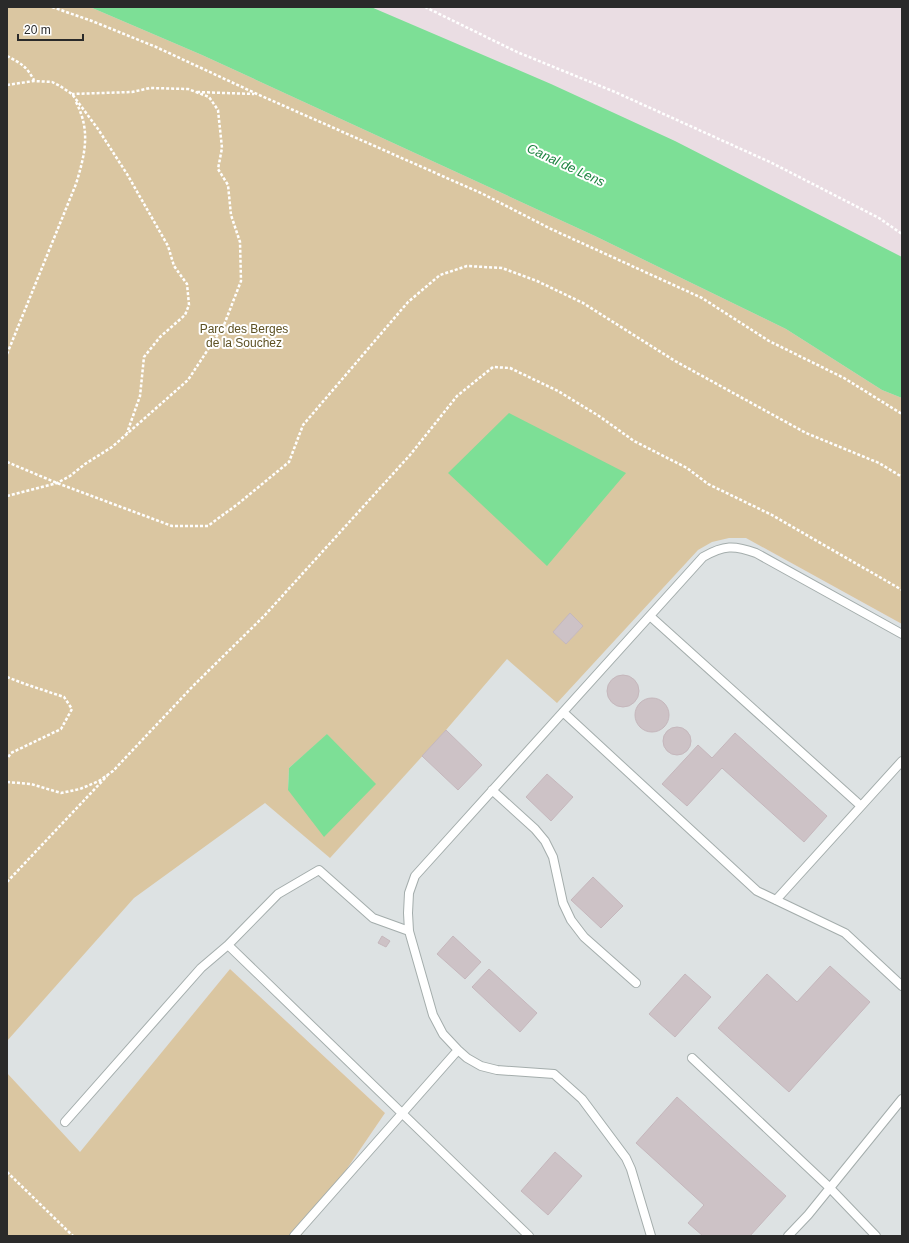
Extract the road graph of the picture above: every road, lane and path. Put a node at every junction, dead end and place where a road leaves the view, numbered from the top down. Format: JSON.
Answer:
{"nodes":[{"id":1,"x":52,"y":7,"type":"edge"},
{"id":2,"x":425,"y":7,"type":"edge"},
{"id":3,"x":7,"y":56,"type":"edge"},
{"id":4,"x":34,"y":80,"type":"junction"},
{"id":5,"x":7,"y":85,"type":"edge"},
{"id":6,"x":194,"y":92,"type":"junction"},
{"id":7,"x":72,"y":94,"type":"junction"},
{"id":8,"x":256,"y":94,"type":"junction"},
{"id":9,"x":902,"y":234,"type":"edge"},
{"id":10,"x":7,"y":354,"type":"edge"},
{"id":11,"x":902,"y":414,"type":"edge"},
{"id":12,"x":126,"y":435,"type":"junction"},
{"id":13,"x":7,"y":462,"type":"edge"},
{"id":14,"x":902,"y":477,"type":"edge"},
{"id":15,"x":57,"y":483,"type":"junction"},
{"id":16,"x":7,"y":496,"type":"edge"},
{"id":17,"x":902,"y":590,"type":"edge"},
{"id":18,"x":650,"y":616,"type":"junction"},
{"id":19,"x":902,"y":634,"type":"edge"},
{"id":20,"x":7,"y":676,"type":"edge"},
{"id":21,"x":563,"y":712,"type":"junction"},
{"id":22,"x":7,"y":759,"type":"edge"},
{"id":23,"x":902,"y":761,"type":"edge"},
{"id":24,"x":113,"y":771,"type":"junction"},
{"id":25,"x":7,"y":782,"type":"edge"},
{"id":26,"x":492,"y":790,"type":"junction"},
{"id":27,"x":861,"y":806,"type":"junction"},
{"id":28,"x":7,"y":882,"type":"edge"},
{"id":29,"x":776,"y":900,"type":"junction"},
{"id":30,"x":409,"y":931,"type":"junction"},
{"id":31,"x":228,"y":944,"type":"junction"},
{"id":32,"x":636,"y":983,"type":"dead end"},
{"id":33,"x":902,"y":986,"type":"edge"},
{"id":34,"x":458,"y":1050,"type":"junction"},
{"id":35,"x":692,"y":1058,"type":"dead end"},
{"id":36,"x":902,"y":1099,"type":"edge"},
{"id":37,"x":403,"y":1114,"type":"junction"},
{"id":38,"x":65,"y":1122,"type":"dead end"},
{"id":39,"x":7,"y":1172,"type":"edge"},
{"id":40,"x":830,"y":1187,"type":"junction"},
{"id":41,"x":73,"y":1236,"type":"edge"},
{"id":42,"x":294,"y":1236,"type":"edge"},
{"id":43,"x":529,"y":1236,"type":"edge"},
{"id":44,"x":651,"y":1236,"type":"edge"},
{"id":45,"x":788,"y":1236,"type":"edge"},
{"id":46,"x":876,"y":1236,"type":"edge"}],
"edges":[{"from":1,"to":8,"type":"path"},
{"from":2,"to":9,"type":"path"},
{"from":3,"to":4,"type":"path"},
{"from":4,"to":5,"type":"path"},
{"from":4,"to":7,"type":"path"},
{"from":6,"to":7,"type":"path"},
{"from":6,"to":8,"type":"path"},
{"from":6,"to":12,"type":"path"},
{"from":7,"to":10,"type":"path"},
{"from":7,"to":12,"type":"path"},
{"from":8,"to":11,"type":"path"},
{"from":12,"to":15,"type":"path"},
{"from":13,"to":15,"type":"path"},
{"from":14,"to":15,"type":"path"},
{"from":15,"to":16,"type":"path"},
{"from":17,"to":24,"type":"path"},
{"from":18,"to":19,"type":"lane"},
{"from":18,"to":21,"type":"lane"},
{"from":18,"to":27,"type":"lane"},
{"from":20,"to":22,"type":"path"},
{"from":21,"to":26,"type":"lane"},
{"from":21,"to":29,"type":"lane"},
{"from":23,"to":27,"type":"lane"},
{"from":24,"to":25,"type":"path"},
{"from":24,"to":28,"type":"path"},
{"from":26,"to":30,"type":"lane"},
{"from":26,"to":32,"type":"lane"},
{"from":27,"to":29,"type":"lane"},
{"from":29,"to":33,"type":"lane"},
{"from":30,"to":31,"type":"lane"},
{"from":30,"to":34,"type":"lane"},
{"from":31,"to":37,"type":"lane"},
{"from":31,"to":38,"type":"lane"},
{"from":34,"to":37,"type":"lane"},
{"from":34,"to":44,"type":"lane"},
{"from":35,"to":40,"type":"lane"},
{"from":36,"to":40,"type":"lane"},
{"from":37,"to":42,"type":"lane"},
{"from":37,"to":43,"type":"lane"},
{"from":39,"to":41,"type":"path"},
{"from":40,"to":45,"type":"lane"},
{"from":40,"to":46,"type":"lane"}]}
